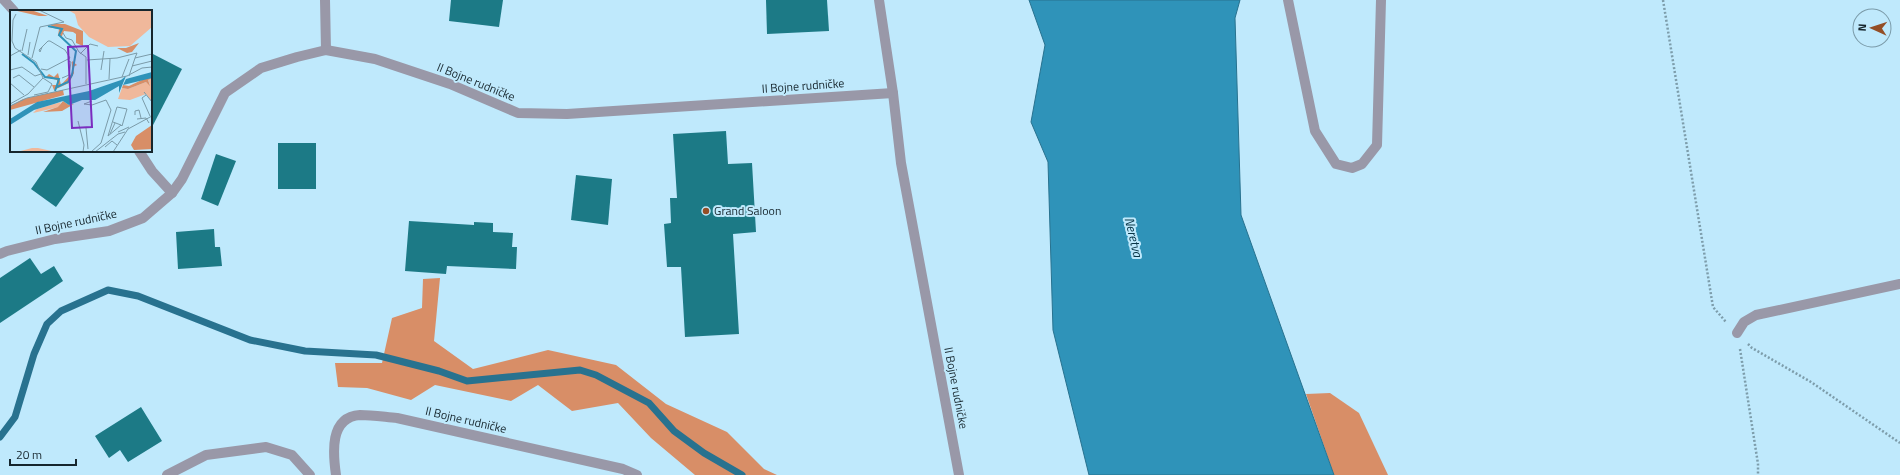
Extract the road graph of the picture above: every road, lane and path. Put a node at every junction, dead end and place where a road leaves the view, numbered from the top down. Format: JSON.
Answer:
{"nodes":[{"id":1,"x":4,"y":0,"type":"edge"},
{"id":2,"x":325,"y":0,"type":"edge"},
{"id":3,"x":879,"y":0,"type":"edge"},
{"id":4,"x":1288,"y":0,"type":"edge"},
{"id":5,"x":1382,"y":0,"type":"edge"},
{"id":6,"x":1663,"y":0,"type":"edge"},
{"id":7,"x":13,"y":10,"type":"edge"},
{"id":8,"x":326,"y":50,"type":"junction"},
{"id":9,"x":893,"y":93,"type":"junction"},
{"id":10,"x":141,"y":152,"type":"edge"},
{"id":11,"x":172,"y":193,"type":"junction"},
{"id":12,"x":0,"y":254,"type":"edge"},
{"id":13,"x":1900,"y":284,"type":"edge"},
{"id":14,"x":1737,"y":333,"type":"junction"},
{"id":15,"x":1900,"y":443,"type":"edge"},
{"id":16,"x":167,"y":475,"type":"edge"},
{"id":17,"x":310,"y":475,"type":"edge"},
{"id":18,"x":336,"y":475,"type":"edge"},
{"id":19,"x":637,"y":475,"type":"edge"},
{"id":20,"x":959,"y":475,"type":"edge"},
{"id":21,"x":1758,"y":475,"type":"edge"}],
"edges":[{"from":1,"to":7,"type":"street"},
{"from":2,"to":8,"type":"street"},
{"from":3,"to":9,"type":"street","name":"II Bojne rudničke"},
{"from":4,"to":5,"type":"street"},
{"from":6,"to":14,"type":"path"},
{"from":8,"to":9,"type":"street","name":"II Bojne rudničke"},
{"from":8,"to":11,"type":"street","name":"II Bojne rudničke"},
{"from":9,"to":20,"type":"street","name":"II Bojne rudničke"},
{"from":10,"to":11,"type":"street"},
{"from":11,"to":12,"type":"street","name":"II Bojne rudničke"},
{"from":13,"to":14,"type":"street"},
{"from":14,"to":15,"type":"path"},
{"from":14,"to":21,"type":"path"},
{"from":16,"to":17,"type":"street"},
{"from":18,"to":19,"type":"street","name":"II Bojne rudničke"}]}
